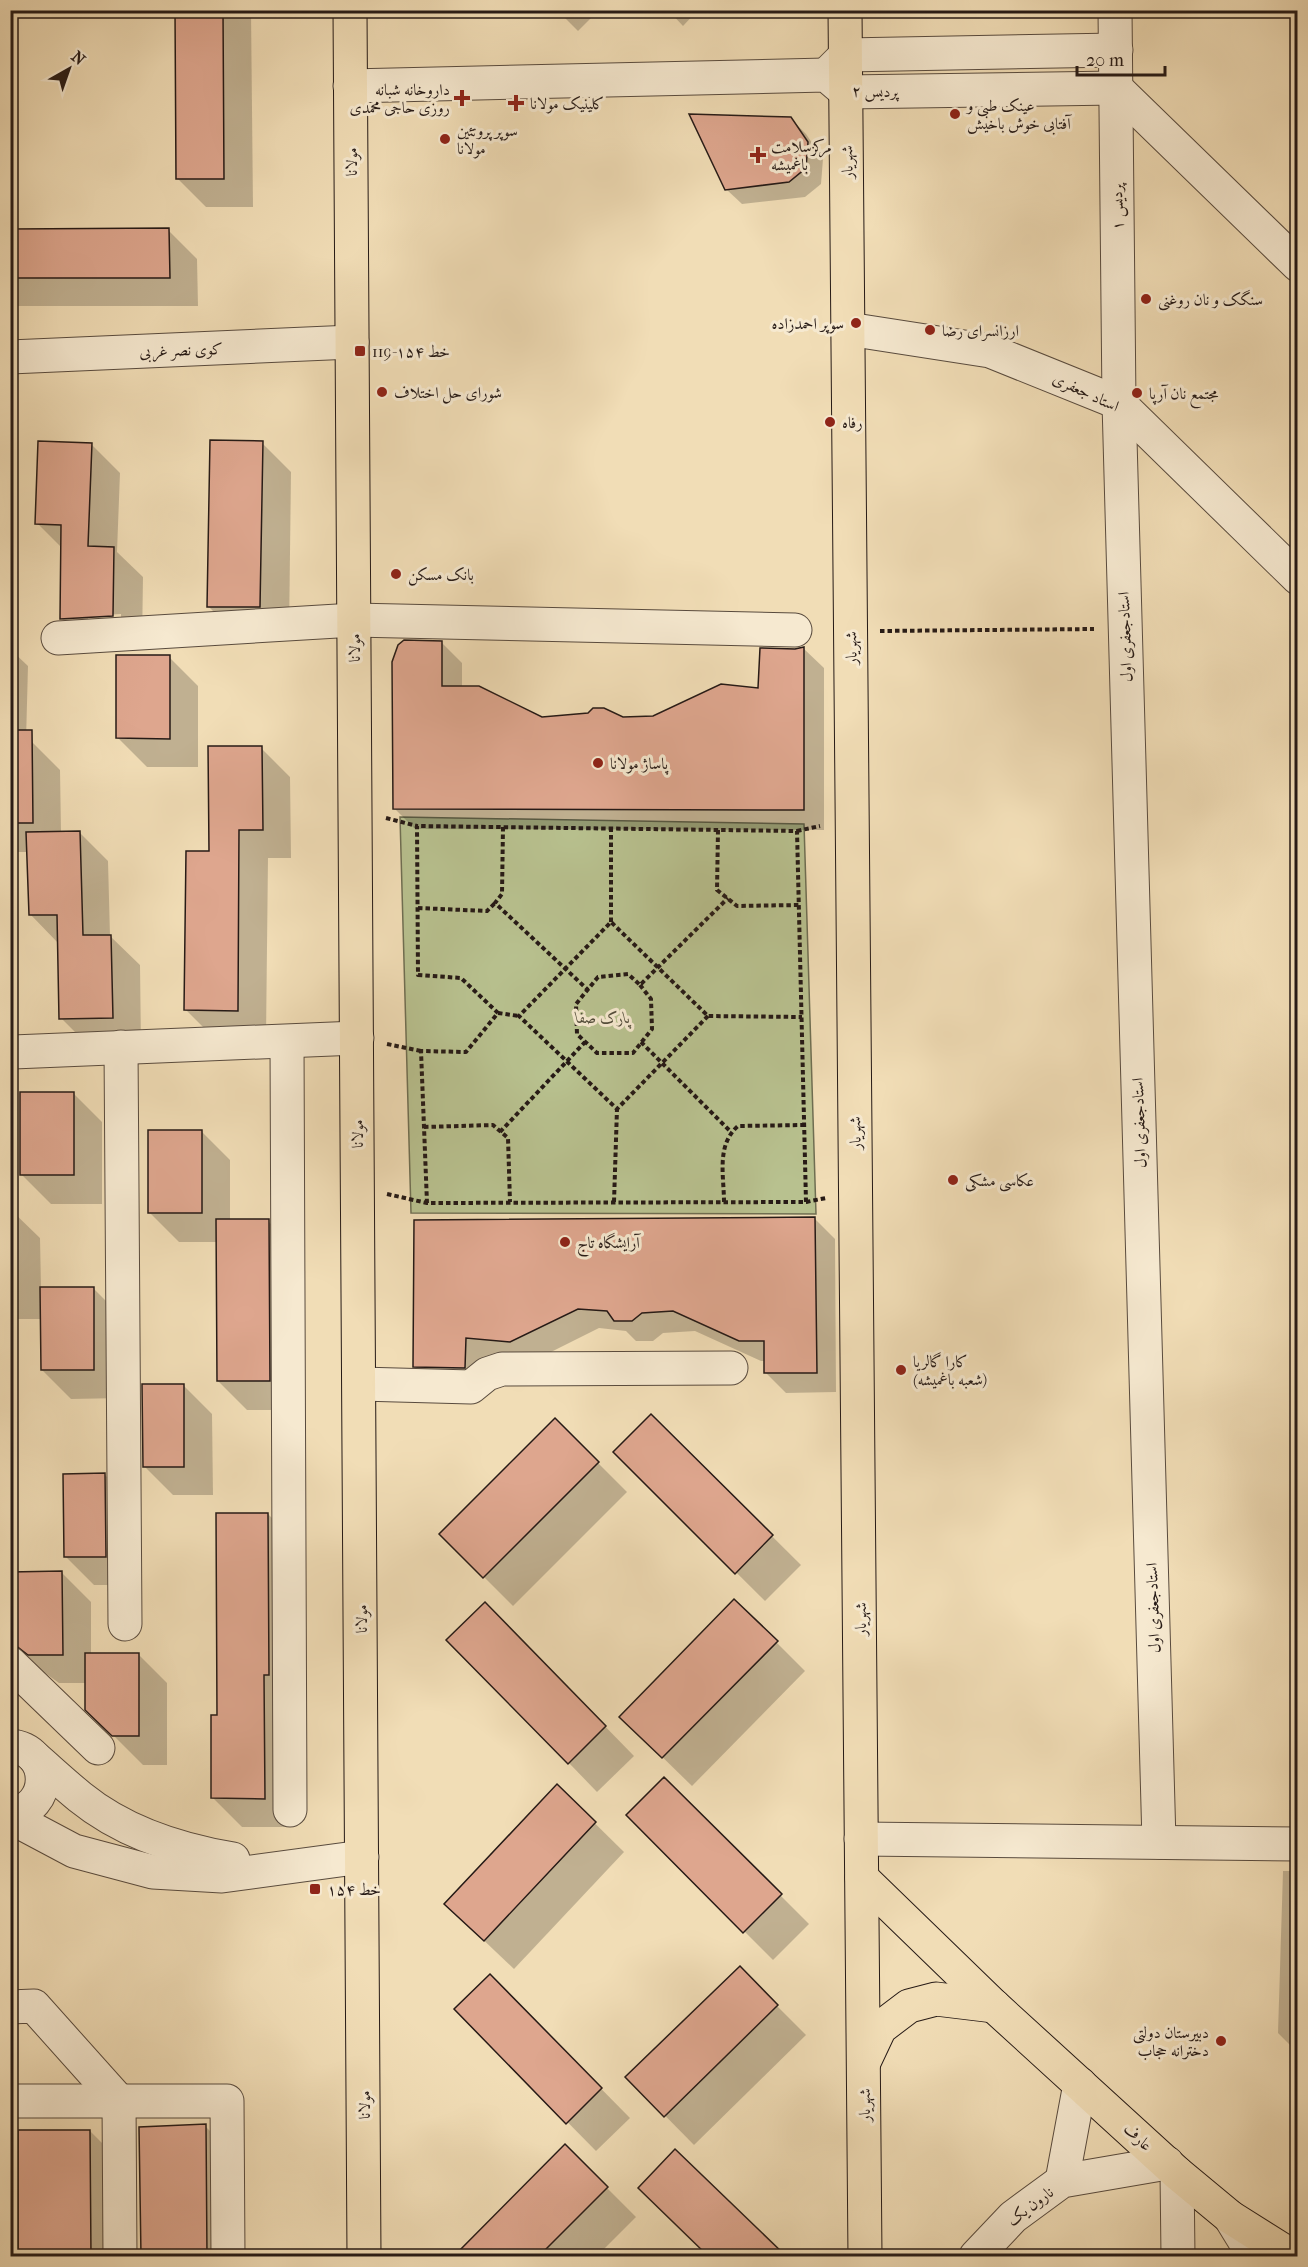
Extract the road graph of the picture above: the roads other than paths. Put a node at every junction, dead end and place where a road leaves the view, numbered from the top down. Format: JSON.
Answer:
{"nodes":[{"id":1,"x":350,"y":10,"type":"edge"},
{"id":2,"x":845,"y":10,"type":"edge"},
{"id":3,"x":1115,"y":10,"type":"edge"},
{"id":4,"x":1116,"y":50,"type":"junction"},
{"id":5,"x":839,"y":74,"type":"junction"},
{"id":6,"x":350,"y":86,"type":"junction"},
{"id":7,"x":1116,"y":88,"type":"junction"},
{"id":8,"x":1298,"y":265,"type":"edge"},
{"id":9,"x":848,"y":329,"type":"junction"},
{"id":10,"x":352,"y":342,"type":"junction"},
{"id":11,"x":10,"y":357,"type":"edge"},
{"id":12,"x":1119,"y":403,"type":"junction"},
{"id":13,"x":1298,"y":579,"type":"edge"},
{"id":14,"x":354,"y":620,"type":"junction"},
{"id":15,"x":795,"y":630,"type":"dead end"},
{"id":16,"x":58,"y":638,"type":"dead end"},
{"id":17,"x":357,"y":1038,"type":"junction"},
{"id":18,"x":287,"y":1042,"type":"junction"},
{"id":19,"x":121,"y":1047,"type":"junction"},
{"id":20,"x":11,"y":1050,"type":"edge"},
{"id":21,"x":730,"y":1368,"type":"dead end"},
{"id":22,"x":360,"y":1384,"type":"junction"},
{"id":23,"x":125,"y":1624,"type":"dead end"},
{"id":24,"x":10,"y":1663,"type":"edge"},
{"id":25,"x":20,"y":1748,"type":"edge"},
{"id":26,"x":98,"y":1748,"type":"dead end"},
{"id":27,"x":290,"y":1810,"type":"dead end"},
{"id":28,"x":10,"y":1816,"type":"edge"},
{"id":29,"x":861,"y":1839,"type":"junction"},
{"id":30,"x":1159,"y":1842,"type":"junction"},
{"id":31,"x":1298,"y":1844,"type":"edge"},
{"id":32,"x":362,"y":1857,"type":"junction"},
{"id":33,"x":285,"y":1867,"type":"junction"},
{"id":34,"x":862,"y":1878,"type":"junction"},
{"id":35,"x":994,"y":2006,"type":"junction"},
{"id":36,"x":10,"y":2007,"type":"edge"},
{"id":37,"x":863,"y":2064,"type":"junction"},
{"id":38,"x":1080,"y":2084,"type":"junction"},
{"id":39,"x":10,"y":2101,"type":"edge"},
{"id":40,"x":119,"y":2101,"type":"junction"},
{"id":41,"x":1172,"y":2168,"type":"junction"},
{"id":42,"x":1062,"y":2181,"type":"junction"},
{"id":43,"x":1230,"y":2217,"type":"junction"},
{"id":44,"x":120,"y":2256,"type":"edge"},
{"id":45,"x":228,"y":2256,"type":"edge"},
{"id":46,"x":364,"y":2256,"type":"edge"},
{"id":47,"x":865,"y":2256,"type":"edge"},
{"id":48,"x":976,"y":2256,"type":"edge"},
{"id":49,"x":1178,"y":2256,"type":"edge"},
{"id":50,"x":1254,"y":2256,"type":"edge"},
{"id":51,"x":1292,"y":2256,"type":"edge"}],
"edges":[{"from":1,"to":6,"type":"main road","name":"مولانا"},
{"from":2,"to":5,"type":"main road","name":"شهریار"},
{"from":3,"to":4,"type":"street","name":"پردیس ۱"},
{"from":4,"to":5,"type":"street"},
{"from":4,"to":7,"type":"street","name":"پردیس ۱"},
{"from":5,"to":6,"type":"street","name":"پردیس ۲"},
{"from":5,"to":7,"type":"street","name":"پردیس ۲"},
{"from":5,"to":9,"type":"main road","name":"شهریار"},
{"from":6,"to":10,"type":"main road","name":"مولانا"},
{"from":7,"to":8,"type":"street"},
{"from":7,"to":12,"type":"street","name":"پردیس ۱"},
{"from":9,"to":12,"type":"street","name":"استاد جعفری"},
{"from":9,"to":29,"type":"main road","name":"شهریار"},
{"from":10,"to":11,"type":"street","name":"کوی نصر غربی"},
{"from":10,"to":14,"type":"main road","name":"مولانا"},
{"from":12,"to":13,"type":"street","name":"استاد جعفری"},
{"from":12,"to":30,"type":"street","name":"استادجعفری اول"},
{"from":14,"to":15,"type":"street"},
{"from":14,"to":16,"type":"street"},
{"from":14,"to":17,"type":"main road","name":"مولانا"},
{"from":17,"to":18,"type":"street"},
{"from":17,"to":22,"type":"main road","name":"مولانا"},
{"from":18,"to":19,"type":"street"},
{"from":18,"to":27,"type":"street"},
{"from":19,"to":20,"type":"street"},
{"from":19,"to":23,"type":"street"},
{"from":21,"to":22,"type":"street"},
{"from":22,"to":32,"type":"main road","name":"مولانا"},
{"from":24,"to":26,"type":"street"},
{"from":25,"to":28,"type":"street"},
{"from":25,"to":33,"type":"street"},
{"from":28,"to":33,"type":"street"},
{"from":29,"to":30,"type":"street"},
{"from":29,"to":34,"type":"main road","name":"شهریار"},
{"from":30,"to":31,"type":"street"},
{"from":32,"to":33,"type":"street"},
{"from":32,"to":46,"type":"main road","name":"مولانا"},
{"from":34,"to":35,"type":"main road","name":"عارف"},
{"from":34,"to":37,"type":"main road","name":"شهریار"},
{"from":35,"to":37,"type":"main road"},
{"from":35,"to":38,"type":"main road","name":"عارف"},
{"from":36,"to":40,"type":"street"},
{"from":37,"to":47,"type":"main road","name":"شهریار"},
{"from":38,"to":41,"type":"main road","name":"عارف"},
{"from":38,"to":42,"type":"street"},
{"from":39,"to":40,"type":"street"},
{"from":40,"to":44,"type":"street"},
{"from":40,"to":45,"type":"street"},
{"from":41,"to":42,"type":"street","name":"نارون یک"},
{"from":41,"to":43,"type":"main road","name":"عارف"},
{"from":41,"to":49,"type":"street"},
{"from":42,"to":48,"type":"street","name":"نارون یک"},
{"from":43,"to":50,"type":"street"},
{"from":43,"to":51,"type":"main road","name":"عارف"}]}
